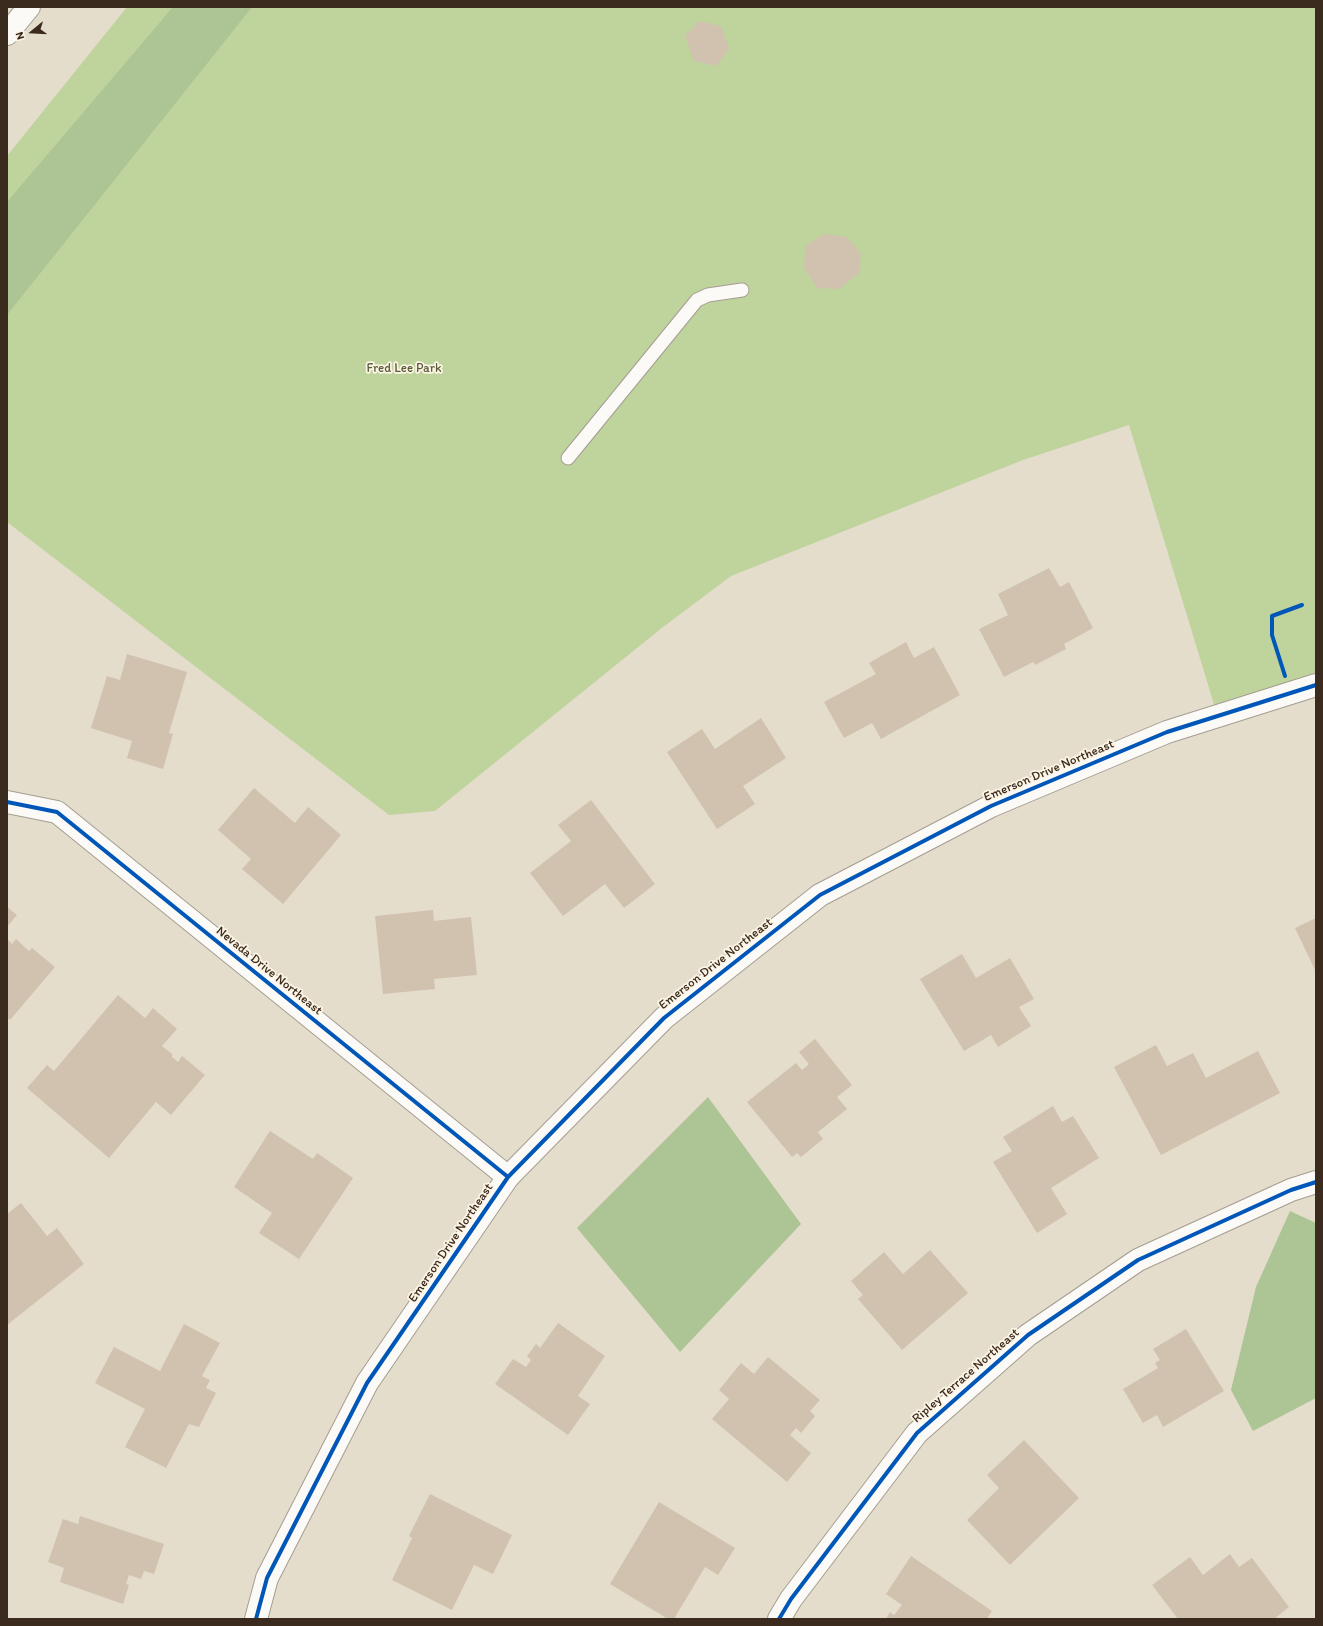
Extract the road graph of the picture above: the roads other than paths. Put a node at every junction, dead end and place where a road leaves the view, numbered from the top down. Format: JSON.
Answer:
{"nodes":[{"id":1,"x":29,"y":7,"type":"edge"},
{"id":2,"x":7,"y":34,"type":"edge"},
{"id":3,"x":742,"y":290,"type":"dead end"},
{"id":4,"x":568,"y":458,"type":"dead end"},
{"id":5,"x":1316,"y":685,"type":"edge"},
{"id":6,"x":7,"y":802,"type":"edge"},
{"id":7,"x":508,"y":1177,"type":"junction"},
{"id":8,"x":1316,"y":1182,"type":"edge"},
{"id":9,"x":256,"y":1619,"type":"edge"},
{"id":10,"x":779,"y":1619,"type":"edge"}],
"edges":[{"from":1,"to":2,"type":"main road"},
{"from":3,"to":4,"type":"lane"},
{"from":5,"to":7,"type":"main road","name":"Emerson Drive Northeast"},
{"from":6,"to":7,"type":"main road","name":"Nevada Drive Northeast"},
{"from":7,"to":9,"type":"main road","name":"Emerson Drive Northeast"},
{"from":8,"to":10,"type":"main road","name":"Ripley Terrace Northeast"}]}
